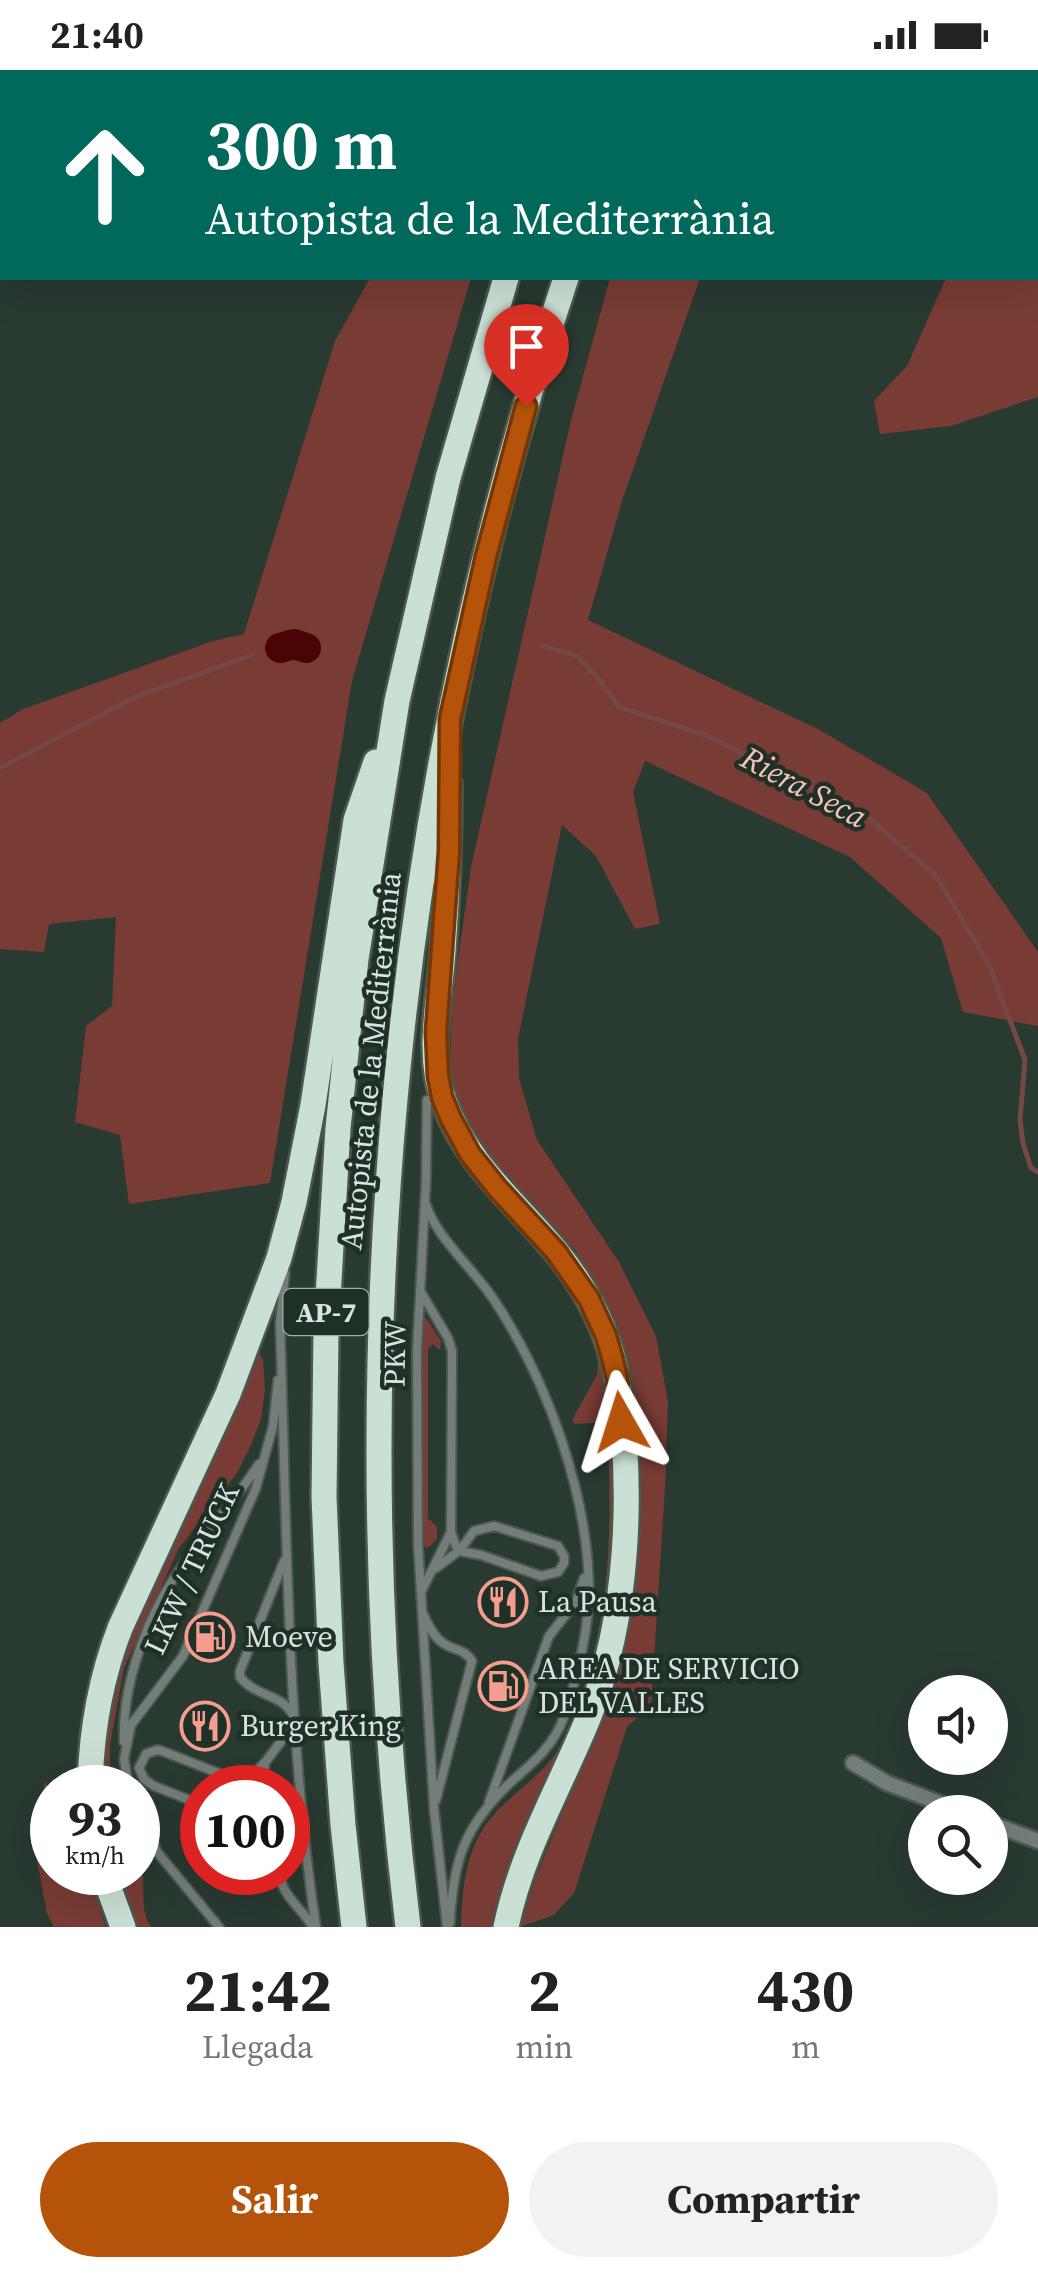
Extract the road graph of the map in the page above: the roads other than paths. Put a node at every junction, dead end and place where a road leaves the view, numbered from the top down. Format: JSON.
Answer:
{"nodes":[{"id":1,"x":505,"y":280,"type":"edge"},
{"id":2,"x":565,"y":280,"type":"edge"},
{"id":3,"x":398,"y":701,"type":"junction"},
{"id":4,"x":450,"y":719,"type":"junction"},
{"id":5,"x":449,"y":851,"type":"junction"},
{"id":6,"x":427,"y":1100,"type":"joint"},
{"id":7,"x":425,"y":1198,"type":"junction"},
{"id":8,"x":294,"y":1202,"type":"junction"},
{"id":9,"x":420,"y":1285,"type":"junction"},
{"id":10,"x":281,"y":1351,"type":"junction"},
{"id":11,"x":268,"y":1446,"type":"junction"},
{"id":12,"x":451,"y":1532,"type":"junction"},
{"id":13,"x":287,"y":1549,"type":"junction"},
{"id":14,"x":460,"y":1550,"type":"junction"},
{"id":15,"x":587,"y":1562,"type":"junction"},
{"id":16,"x":430,"y":1573,"type":"junction"},
{"id":17,"x":420,"y":1594,"type":"junction"},
{"id":18,"x":420,"y":1609,"type":"junction"},
{"id":19,"x":296,"y":1722,"type":"junction"},
{"id":20,"x":124,"y":1760,"type":"junction"},
{"id":21,"x":267,"y":1760,"type":"junction"},
{"id":22,"x":853,"y":1763,"type":"dead end"},
{"id":23,"x":91,"y":1765,"type":"edge"},
{"id":24,"x":125,"y":1765,"type":"edge"},
{"id":25,"x":197,"y":1765,"type":"edge"},
{"id":26,"x":262,"y":1765,"type":"edge"},
{"id":27,"x":266,"y":1765,"type":"edge"},
{"id":28,"x":918,"y":1795,"type":"edge"},
{"id":29,"x":180,"y":1796,"type":"edge"},
{"id":30,"x":488,"y":1806,"type":"junction"},
{"id":31,"x":434,"y":1809,"type":"junction"},
{"id":32,"x":1008,"y":1829,"type":"edge"},
{"id":33,"x":1038,"y":1840,"type":"edge"},
{"id":34,"x":160,"y":1855,"type":"edge"},
{"id":35,"x":111,"y":1895,"type":"edge"},
{"id":36,"x":286,"y":1895,"type":"edge"},
{"id":37,"x":123,"y":1927,"type":"edge"},
{"id":38,"x":219,"y":1927,"type":"edge"},
{"id":39,"x":314,"y":1927,"type":"edge"},
{"id":40,"x":354,"y":1927,"type":"edge"},
{"id":41,"x":408,"y":1927,"type":"edge"},
{"id":42,"x":448,"y":1927,"type":"edge"},
{"id":43,"x":506,"y":1927,"type":"edge"}],
"edges":[{"from":1,"to":3,"type":"highway","name":"Autopista de la Mediterrània","number":"AP-7"},
{"from":2,"to":4,"type":"highway","name":"Autopista de la Mediterrània","number":"AP-7"},
{"from":3,"to":8,"type":"highway"},
{"from":3,"to":40,"type":"highway","name":"Autopista de la Mediterrània","number":"AP-7"},
{"from":4,"to":5,"type":"highway"},
{"from":4,"to":41,"type":"highway","name":"Autopista de la Mediterrània","number":"AP-7"},
{"from":5,"to":6,"type":"highway"},
{"from":5,"to":43,"type":"highway"},
{"from":6,"to":7,"type":"lane","name":"PKW"},
{"from":7,"to":9,"type":"lane","name":"PKW"},
{"from":7,"to":15,"type":"lane"},
{"from":8,"to":10,"type":"lane"},
{"from":8,"to":23,"type":"highway"},
{"from":9,"to":12,"type":"lane"},
{"from":9,"to":17,"type":"lane","name":"PKW"},
{"from":10,"to":11,"type":"lane","name":"LKW / TRUCK"},
{"from":10,"to":13,"type":"lane"},
{"from":11,"to":20,"type":"lane","name":"LKW / TRUCK"},
{"from":11,"to":20,"type":"lane","name":"LKW / TRUCK"},
{"from":12,"to":14,"type":"lane"},
{"from":12,"to":16,"type":"lane"},
{"from":13,"to":19,"type":"lane"},
{"from":13,"to":19,"type":"lane"},
{"from":14,"to":14,"type":"lane"},
{"from":14,"to":16,"type":"lane"},
{"from":15,"to":30,"type":"lane"},
{"from":15,"to":30,"type":"lane"},
{"from":16,"to":17,"type":"lane"},
{"from":17,"to":18,"type":"lane","name":"PKW"},
{"from":18,"to":31,"type":"lane","name":"PKW"},
{"from":18,"to":31,"type":"lane","name":"PKW"},
{"from":19,"to":21,"type":"lane"},
{"from":19,"to":39,"type":"lane"},
{"from":20,"to":24,"type":"lane","name":"LKW / TRUCK"},
{"from":21,"to":26,"type":"lane"},
{"from":21,"to":27,"type":"lane"},
{"from":22,"to":28,"type":"street"},
{"from":25,"to":29,"type":"lane"},
{"from":30,"to":42,"type":"lane"},
{"from":31,"to":42,"type":"lane","name":"PKW"},
{"from":32,"to":33,"type":"street"},
{"from":34,"to":38,"type":"lane"},
{"from":35,"to":37,"type":"highway"},
{"from":36,"to":39,"type":"lane"}]}
